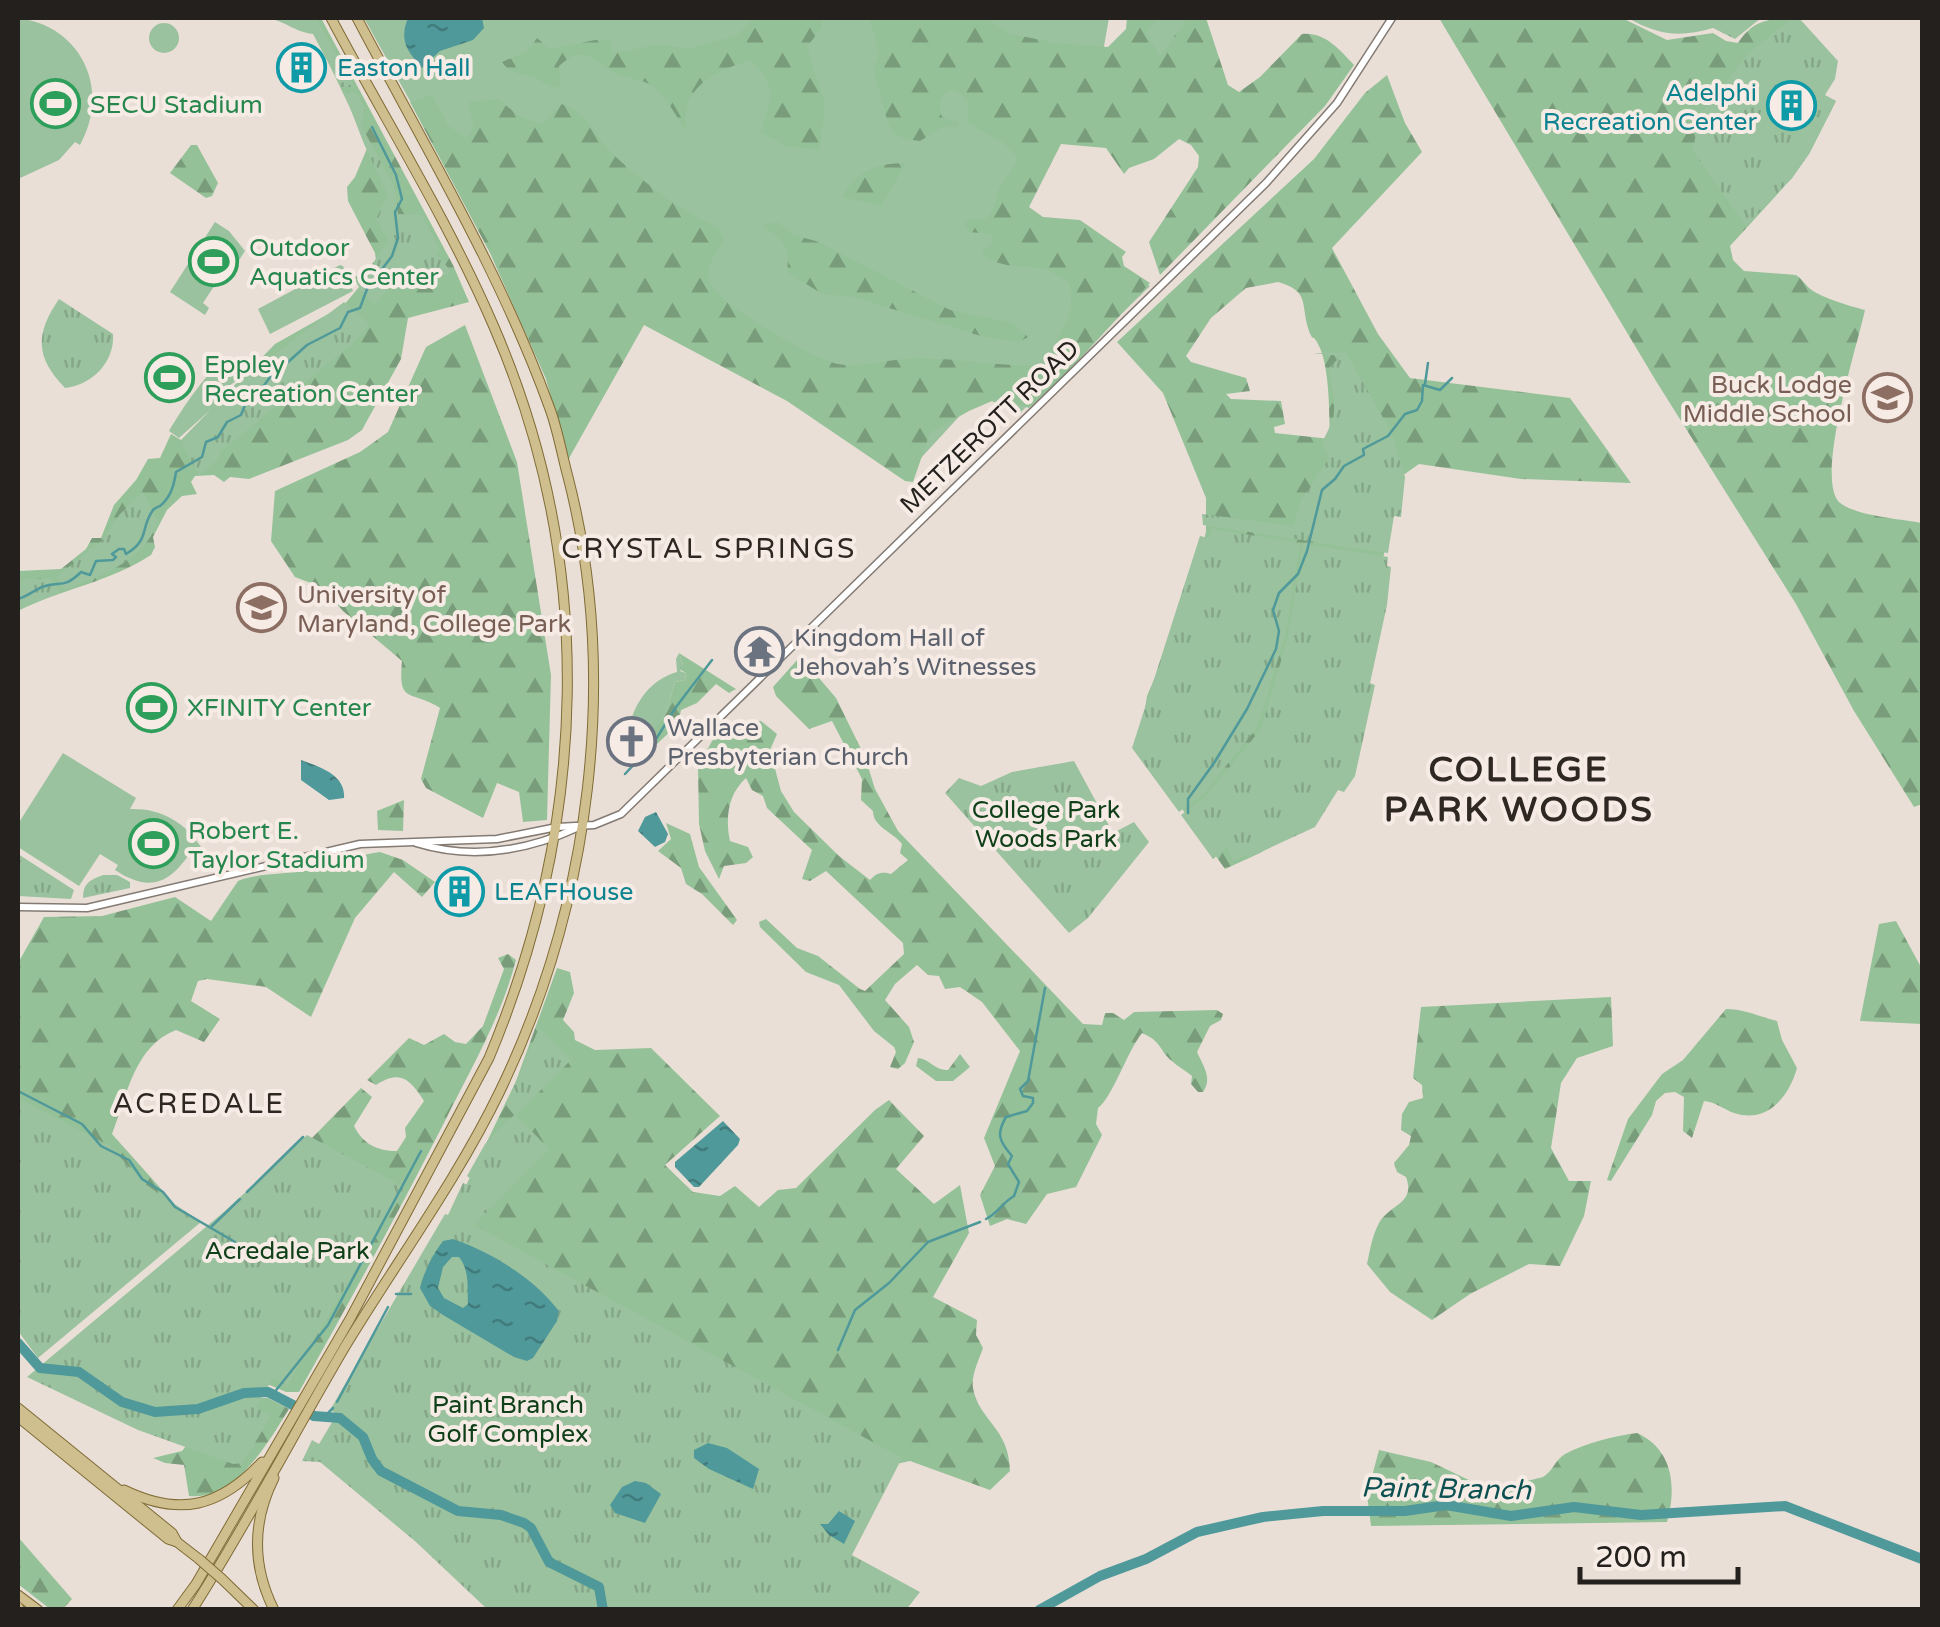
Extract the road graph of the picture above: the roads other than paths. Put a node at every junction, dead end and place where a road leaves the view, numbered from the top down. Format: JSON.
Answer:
{"nodes":[{"id":1,"x":331,"y":18,"type":"edge"},
{"id":2,"x":357,"y":18,"type":"edge"},
{"id":3,"x":1392,"y":18,"type":"edge"},
{"id":4,"x":581,"y":826,"type":"junction"},
{"id":5,"x":556,"y":832,"type":"junction"},
{"id":6,"x":410,"y":841,"type":"junction"},
{"id":7,"x":18,"y":907,"type":"edge"},
{"id":8,"x":554,"y":949,"type":"junction"},
{"id":9,"x":563,"y":962,"type":"dead end"},
{"id":10,"x":309,"y":1398,"type":"junction"},
{"id":11,"x":18,"y":1408,"type":"edge"},
{"id":12,"x":18,"y":1417,"type":"edge"},
{"id":13,"x":295,"y":1422,"type":"junction"},
{"id":14,"x":18,"y":1424,"type":"edge"},
{"id":15,"x":36,"y":1432,"type":"junction"},
{"id":16,"x":276,"y":1445,"type":"junction"},
{"id":17,"x":110,"y":1484,"type":"junction"},
{"id":18,"x":177,"y":1542,"type":"junction"},
{"id":19,"x":18,"y":1594,"type":"edge"},
{"id":20,"x":251,"y":1608,"type":"edge"},
{"id":21,"x":38,"y":1610,"type":"edge"},
{"id":22,"x":178,"y":1610,"type":"edge"},
{"id":23,"x":194,"y":1610,"type":"edge"},
{"id":24,"x":274,"y":1610,"type":"edge"}],
"edges":[{"from":1,"to":5,"type":"main road"},
{"from":2,"to":4,"type":"main road"},
{"from":3,"to":4,"type":"street","name":"METZEROTT ROAD"},
{"from":4,"to":5,"type":"street","name":"METZEROTT ROAD"},
{"from":4,"to":8,"type":"main road"},
{"from":5,"to":6,"type":"street"},
{"from":5,"to":6,"type":"street"},
{"from":5,"to":10,"type":"main road"},
{"from":6,"to":7,"type":"street"},
{"from":8,"to":9,"type":"main road"},
{"from":8,"to":10,"type":"main road"},
{"from":10,"to":13,"type":"main road"},
{"from":11,"to":17,"type":"main road"},
{"from":12,"to":15,"type":"main road"},
{"from":13,"to":16,"type":"main road"},
{"from":13,"to":23,"type":"main road"},
{"from":13,"to":24,"type":"main road"},
{"from":14,"to":15,"type":"main road"},
{"from":15,"to":18,"type":"main road"},
{"from":16,"to":17,"type":"main road"},
{"from":16,"to":22,"type":"main road"},
{"from":17,"to":18,"type":"main road"},
{"from":18,"to":20,"type":"main road","bridge":true},
{"from":19,"to":21,"type":"main road"}]}
